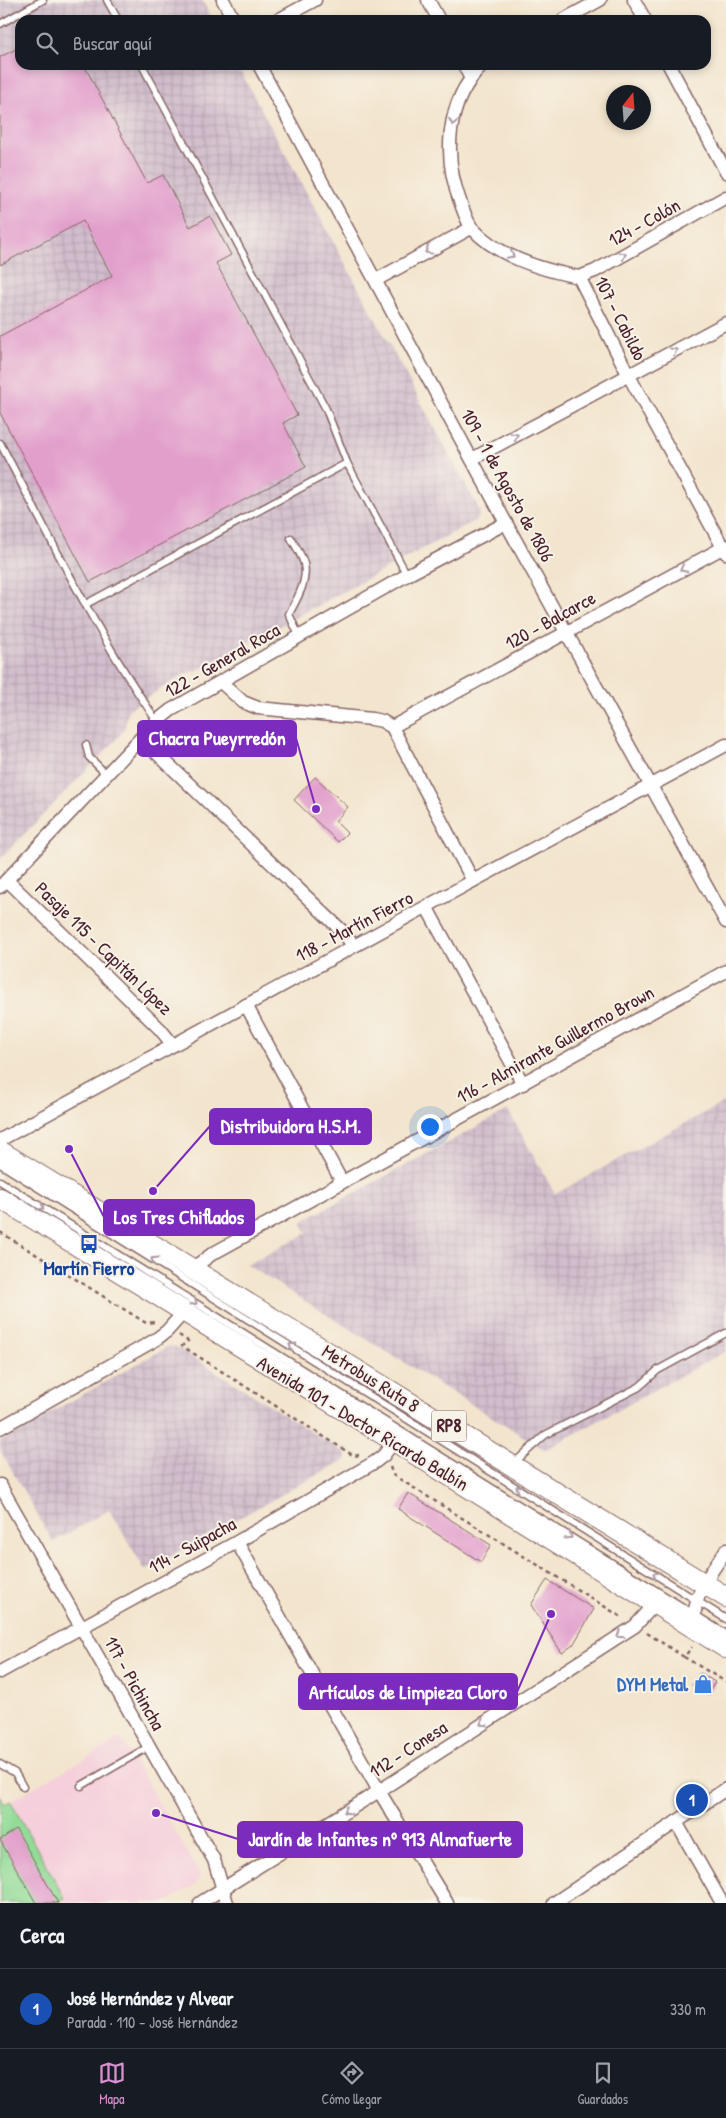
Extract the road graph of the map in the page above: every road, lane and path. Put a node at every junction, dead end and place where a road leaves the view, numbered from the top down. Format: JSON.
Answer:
{"nodes":[{"id":1,"x":43,"y":0,"type":"edge"},
{"id":2,"x":107,"y":0,"type":"edge"},
{"id":3,"x":223,"y":0,"type":"edge"},
{"id":4,"x":315,"y":0,"type":"edge"},
{"id":5,"x":428,"y":0,"type":"edge"},
{"id":6,"x":600,"y":0,"type":"edge"},
{"id":7,"x":634,"y":0,"type":"edge"},
{"id":8,"x":16,"y":15,"type":"edge"},
{"id":9,"x":115,"y":15,"type":"edge"},
{"id":10,"x":231,"y":15,"type":"edge"},
{"id":11,"x":287,"y":15,"type":"edge"},
{"id":12,"x":436,"y":15,"type":"edge"},
{"id":13,"x":573,"y":15,"type":"edge"},
{"id":14,"x":642,"y":15,"type":"edge"},
{"id":15,"x":15,"y":16,"type":"edge"},
{"id":16,"x":0,"y":24,"type":"edge"},
{"id":17,"x":145,"y":70,"type":"edge"},
{"id":18,"x":262,"y":70,"type":"edge"},
{"id":19,"x":466,"y":70,"type":"edge"},
{"id":20,"x":478,"y":70,"type":"edge"},
{"id":21,"x":672,"y":70,"type":"edge"},
{"id":22,"x":470,"y":77,"type":"junction"},
{"id":23,"x":726,"y":172,"type":"edge"},
{"id":24,"x":726,"y":197,"type":"edge"},
{"id":25,"x":471,"y":228,"type":"junction"},
{"id":26,"x":579,"y":277,"type":"junction"},
{"id":27,"x":376,"y":280,"type":"junction"},
{"id":28,"x":726,"y":323,"type":"edge"},
{"id":29,"x":629,"y":376,"type":"junction"},
{"id":30,"x":1,"y":447,"type":"edge"},
{"id":31,"x":472,"y":459,"type":"junction"},
{"id":32,"x":347,"y":463,"type":"junction"},
{"id":33,"x":506,"y":523,"type":"junction"},
{"id":34,"x":291,"y":538,"type":"dead end"},
{"id":35,"x":725,"y":549,"type":"edge"},
{"id":36,"x":407,"y":575,"type":"junction"},
{"id":37,"x":86,"y":604,"type":"junction"},
{"id":38,"x":567,"y":631,"type":"junction"},
{"id":39,"x":300,"y":638,"type":"junction"},
{"id":40,"x":222,"y":682,"type":"junction"},
{"id":41,"x":157,"y":721,"type":"junction"},
{"id":42,"x":392,"y":727,"type":"junction"},
{"id":43,"x":141,"y":738,"type":"junction"},
{"id":44,"x":86,"y":745,"type":"dead end"},
{"id":45,"x":726,"y":745,"type":"edge"},
{"id":46,"x":107,"y":775,"type":"junction"},
{"id":47,"x":651,"y":784,"type":"junction"},
{"id":48,"x":473,"y":881,"type":"junction"},
{"id":49,"x":3,"y":883,"type":"edge"},
{"id":50,"x":427,"y":908,"type":"junction"},
{"id":51,"x":726,"y":922,"type":"edge"},
{"id":52,"x":354,"y":946,"type":"junction"},
{"id":53,"x":726,"y":971,"type":"edge"},
{"id":54,"x":246,"y":1005,"type":"junction"},
{"id":55,"x":173,"y":1045,"type":"junction"},
{"id":56,"x":523,"y":1084,"type":"junction"},
{"id":57,"x":0,"y":1140,"type":"edge"},
{"id":58,"x":0,"y":1151,"type":"edge"},
{"id":59,"x":0,"y":1164,"type":"edge"},
{"id":60,"x":0,"y":1181,"type":"edge"},
{"id":61,"x":342,"y":1182,"type":"junction"},
{"id":62,"x":0,"y":1198,"type":"edge"},
{"id":63,"x":194,"y":1268,"type":"junction"},
{"id":64,"x":184,"y":1312,"type":"junction"},
{"id":65,"x":726,"y":1333,"type":"edge"},
{"id":66,"x":0,"y":1428,"type":"edge"},
{"id":67,"x":394,"y":1441,"type":"junction"},
{"id":68,"x":512,"y":1464,"type":"junction"},
{"id":69,"x":0,"y":1485,"type":"edge"},
{"id":70,"x":237,"y":1542,"type":"junction"},
{"id":71,"x":726,"y":1550,"type":"edge"},
{"id":72,"x":701,"y":1592,"type":"junction"},
{"id":73,"x":726,"y":1597,"type":"edge"},
{"id":74,"x":656,"y":1603,"type":"junction"},
{"id":75,"x":726,"y":1619,"type":"edge"},
{"id":76,"x":696,"y":1622,"type":"junction"},
{"id":77,"x":82,"y":1627,"type":"junction"},
{"id":78,"x":726,"y":1634,"type":"edge"},
{"id":79,"x":726,"y":1648,"type":"edge"},
{"id":80,"x":684,"y":1657,"type":"dead end"},
{"id":81,"x":0,"y":1672,"type":"edge"},
{"id":82,"x":726,"y":1682,"type":"edge"},
{"id":83,"x":150,"y":1746,"type":"junction"},
{"id":84,"x":0,"y":1764,"type":"edge"},
{"id":85,"x":81,"y":1786,"type":"dead end"},
{"id":86,"x":23,"y":1787,"type":"dead end"},
{"id":87,"x":726,"y":1789,"type":"edge"},
{"id":88,"x":379,"y":1791,"type":"junction"},
{"id":89,"x":676,"y":1822,"type":"junction"},
{"id":90,"x":224,"y":1889,"type":"junction"},
{"id":91,"x":200,"y":1903,"type":"edge"},
{"id":92,"x":227,"y":1903,"type":"edge"},
{"id":93,"x":447,"y":1903,"type":"edge"},
{"id":94,"x":554,"y":1903,"type":"edge"},
{"id":95,"x":722,"y":1903,"type":"edge"}],
"edges":[{"from":1,"to":8,"type":"lane"},
{"from":2,"to":9,"type":"lane"},
{"from":3,"to":10,"type":"street"},
{"from":4,"to":11,"type":"street"},
{"from":5,"to":12,"type":"street"},
{"from":6,"to":13,"type":"street"},
{"from":7,"to":14,"type":"street"},
{"from":15,"to":16,"type":"lane"},
{"from":17,"to":32,"type":"lane"},
{"from":18,"to":27,"type":"street","name":"109 - 1 de Agosto de 1806"},
{"from":19,"to":22,"type":"street"},
{"from":20,"to":22,"type":"street"},
{"from":21,"to":23,"type":"street"},
{"from":22,"to":25,"type":"street","one_way":true},
{"from":26,"to":24,"type":"street","name":"124 - Colón","one_way":true},
{"from":25,"to":26,"type":"street","name":"107 - Cabildo","one_way":true},
{"from":25,"to":27,"type":"street","one_way":true},
{"from":26,"to":29,"type":"street","name":"107 - Cabildo"},
{"from":27,"to":31,"type":"street","name":"109 - 1 de Agosto de 1806"},
{"from":29,"to":28,"type":"street","one_way":true},
{"from":31,"to":29,"type":"street","one_way":true},
{"from":29,"to":35,"type":"street","name":"107 - Cabildo"},
{"from":30,"to":37,"type":"lane"},
{"from":31,"to":33,"type":"street","name":"109 - 1 de Agosto de 1806"},
{"from":32,"to":36,"type":"lane"},
{"from":32,"to":37,"type":"lane"},
{"from":33,"to":36,"type":"street","name":"122 - General Roca"},
{"from":33,"to":38,"type":"street","name":"109 - 1 de Agosto de 1806"},
{"from":34,"to":39,"type":"lane"},
{"from":35,"to":38,"type":"street","name":"120 - Balcarce","one_way":true},
{"from":36,"to":39,"type":"street","name":"122 - General Roca"},
{"from":37,"to":41,"type":"lane"},
{"from":38,"to":42,"type":"street","name":"120 - Balcarce"},
{"from":38,"to":47,"type":"street","name":"109 - 1 de Agosto de 1806"},
{"from":39,"to":40,"type":"street","name":"122 - General Roca"},
{"from":40,"to":41,"type":"street","name":"122 - General Roca"},
{"from":40,"to":42,"type":"street"},
{"from":41,"to":43,"type":"street","name":"122 - General Roca"},
{"from":42,"to":48,"type":"street"},
{"from":43,"to":46,"type":"street","name":"122 - General Roca"},
{"from":43,"to":52,"type":"street"},
{"from":44,"to":46,"type":"lane"},
{"from":45,"to":47,"type":"street","name":"118 - Martín Fierro"},
{"from":46,"to":49,"type":"street","name":"122 - General Roca"},
{"from":47,"to":48,"type":"street","name":"118 - Martín Fierro"},
{"from":47,"to":51,"type":"street","name":"109 - 1 de Agosto de 1806"},
{"from":48,"to":50,"type":"street","name":"118 - Martín Fierro"},
{"from":49,"to":55,"type":"street","name":"Pasaje 115 - Capitán López"},
{"from":50,"to":52,"type":"street","name":"118 - Martín Fierro"},
{"from":50,"to":56,"type":"street"},
{"from":52,"to":54,"type":"street","name":"118 - Martín Fierro"},
{"from":53,"to":56,"type":"street","name":"116 - Almirante Guillermo Brown"},
{"from":54,"to":55,"type":"street","name":"118 - Martín Fierro"},
{"from":54,"to":61,"type":"street"},
{"from":55,"to":57,"type":"street","name":"118 - Martín Fierro"},
{"from":56,"to":61,"type":"street","name":"116 - Almirante Guillermo Brown"},
{"from":58,"to":63,"type":"main road","number":"RP8"},
{"from":72,"to":59,"type":"lane","name":"Metrobus Ruta 8","one_way":true},
{"from":60,"to":76,"type":"lane","name":"Metrobus Ruta 8","one_way":true},
{"from":61,"to":63,"type":"street","name":"116 - Almirante Guillermo Brown"},
{"from":62,"to":64,"type":"main road","name":"Avenida 101 - Doctor Ricardo Balbín","number":"RP8"},
{"from":63,"to":68,"type":"main road","number":"RP8"},
{"from":64,"to":66,"type":"street"},
{"from":64,"to":67,"type":"main road","name":"Avenida 101 - Doctor Ricardo Balbín","number":"RP8"},
{"from":65,"to":68,"type":"lane"},
{"from":67,"to":70,"type":"street","name":"114 - Suipacha"},
{"from":67,"to":74,"type":"main road","name":"Avenida 101 - Doctor Ricardo Balbín","number":"RP8"},
{"from":68,"to":72,"type":"main road","number":"RP8"},
{"from":69,"to":77,"type":"street","name":"117 - Pichincha"},
{"from":70,"to":77,"type":"street","name":"114 - Suipacha"},
{"from":70,"to":88,"type":"street"},
{"from":71,"to":72,"type":"street"},
{"from":72,"to":73,"type":"main road","number":"RP8"},
{"from":72,"to":75,"type":"lane","name":"Metrobus Ruta 8"},
{"from":72,"to":76,"type":"street"},
{"from":74,"to":76,"type":"main road","name":"Avenida 101 - Doctor Ricardo Balbín","number":"RP8"},
{"from":74,"to":88,"type":"street","name":"112 - Conesa","one_way":true},
{"from":76,"to":78,"type":"lane","name":"Metrobus Ruta 8"},
{"from":76,"to":79,"type":"main road","name":"Avenida 101 - Doctor Ricardo Balbín","number":"RP8"},
{"from":77,"to":81,"type":"street","name":"114 - Suipacha"},
{"from":77,"to":83,"type":"street","name":"117 - Pichincha"},
{"from":80,"to":82,"type":"path"},
{"from":83,"to":85,"type":"lane"},
{"from":83,"to":90,"type":"street","name":"117 - Pichincha"},
{"from":84,"to":86,"type":"lane"},
{"from":87,"to":89,"type":"street"},
{"from":88,"to":90,"type":"street","name":"112 - Conesa","one_way":true},
{"from":88,"to":93,"type":"street"},
{"from":89,"to":94,"type":"street"},
{"from":89,"to":95,"type":"street"},
{"from":90,"to":91,"type":"street","name":"112 - Conesa"},
{"from":90,"to":92,"type":"street","name":"117 - Pichincha"}]}
